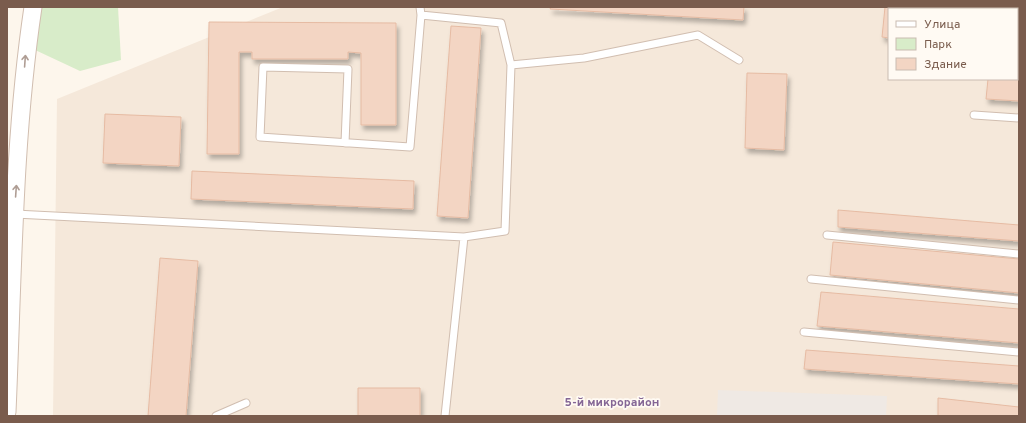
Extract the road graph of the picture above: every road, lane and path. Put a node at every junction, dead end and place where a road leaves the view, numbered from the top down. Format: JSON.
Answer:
{"nodes":[{"id":1,"x":33,"y":7,"type":"edge"},
{"id":2,"x":420,"y":7,"type":"edge"},
{"id":3,"x":421,"y":15,"type":"junction"},
{"id":4,"x":739,"y":60,"type":"dead end"},
{"id":5,"x":511,"y":65,"type":"junction"},
{"id":6,"x":974,"y":115,"type":"dead end"},
{"id":7,"x":1019,"y":118,"type":"edge"},
{"id":8,"x":345,"y":143,"type":"junction"},
{"id":9,"x":14,"y":214,"type":"junction"},
{"id":10,"x":827,"y":235,"type":"dead end"},
{"id":11,"x":464,"y":237,"type":"junction"},
{"id":12,"x":1019,"y":254,"type":"edge"},
{"id":13,"x":811,"y":279,"type":"dead end"},
{"id":14,"x":1019,"y":300,"type":"edge"},
{"id":15,"x":804,"y":332,"type":"dead end"},
{"id":16,"x":1019,"y":352,"type":"edge"},
{"id":17,"x":246,"y":403,"type":"dead end"},
{"id":18,"x":7,"y":412,"type":"edge"},
{"id":19,"x":216,"y":416,"type":"edge"},
{"id":20,"x":445,"y":416,"type":"edge"}],
"edges":[{"from":9,"to":1,"type":"street","one_way":true},
{"from":2,"to":3,"type":"lane"},
{"from":3,"to":5,"type":"lane"},
{"from":3,"to":8,"type":"lane"},
{"from":4,"to":5,"type":"lane"},
{"from":5,"to":11,"type":"lane"},
{"from":6,"to":7,"type":"lane"},
{"from":8,"to":8,"type":"lane"},
{"from":9,"to":11,"type":"lane"},
{"from":9,"to":18,"type":"street"},
{"from":10,"to":12,"type":"lane"},
{"from":11,"to":20,"type":"lane"},
{"from":13,"to":14,"type":"lane"},
{"from":15,"to":16,"type":"lane"},
{"from":17,"to":19,"type":"lane"}]}
